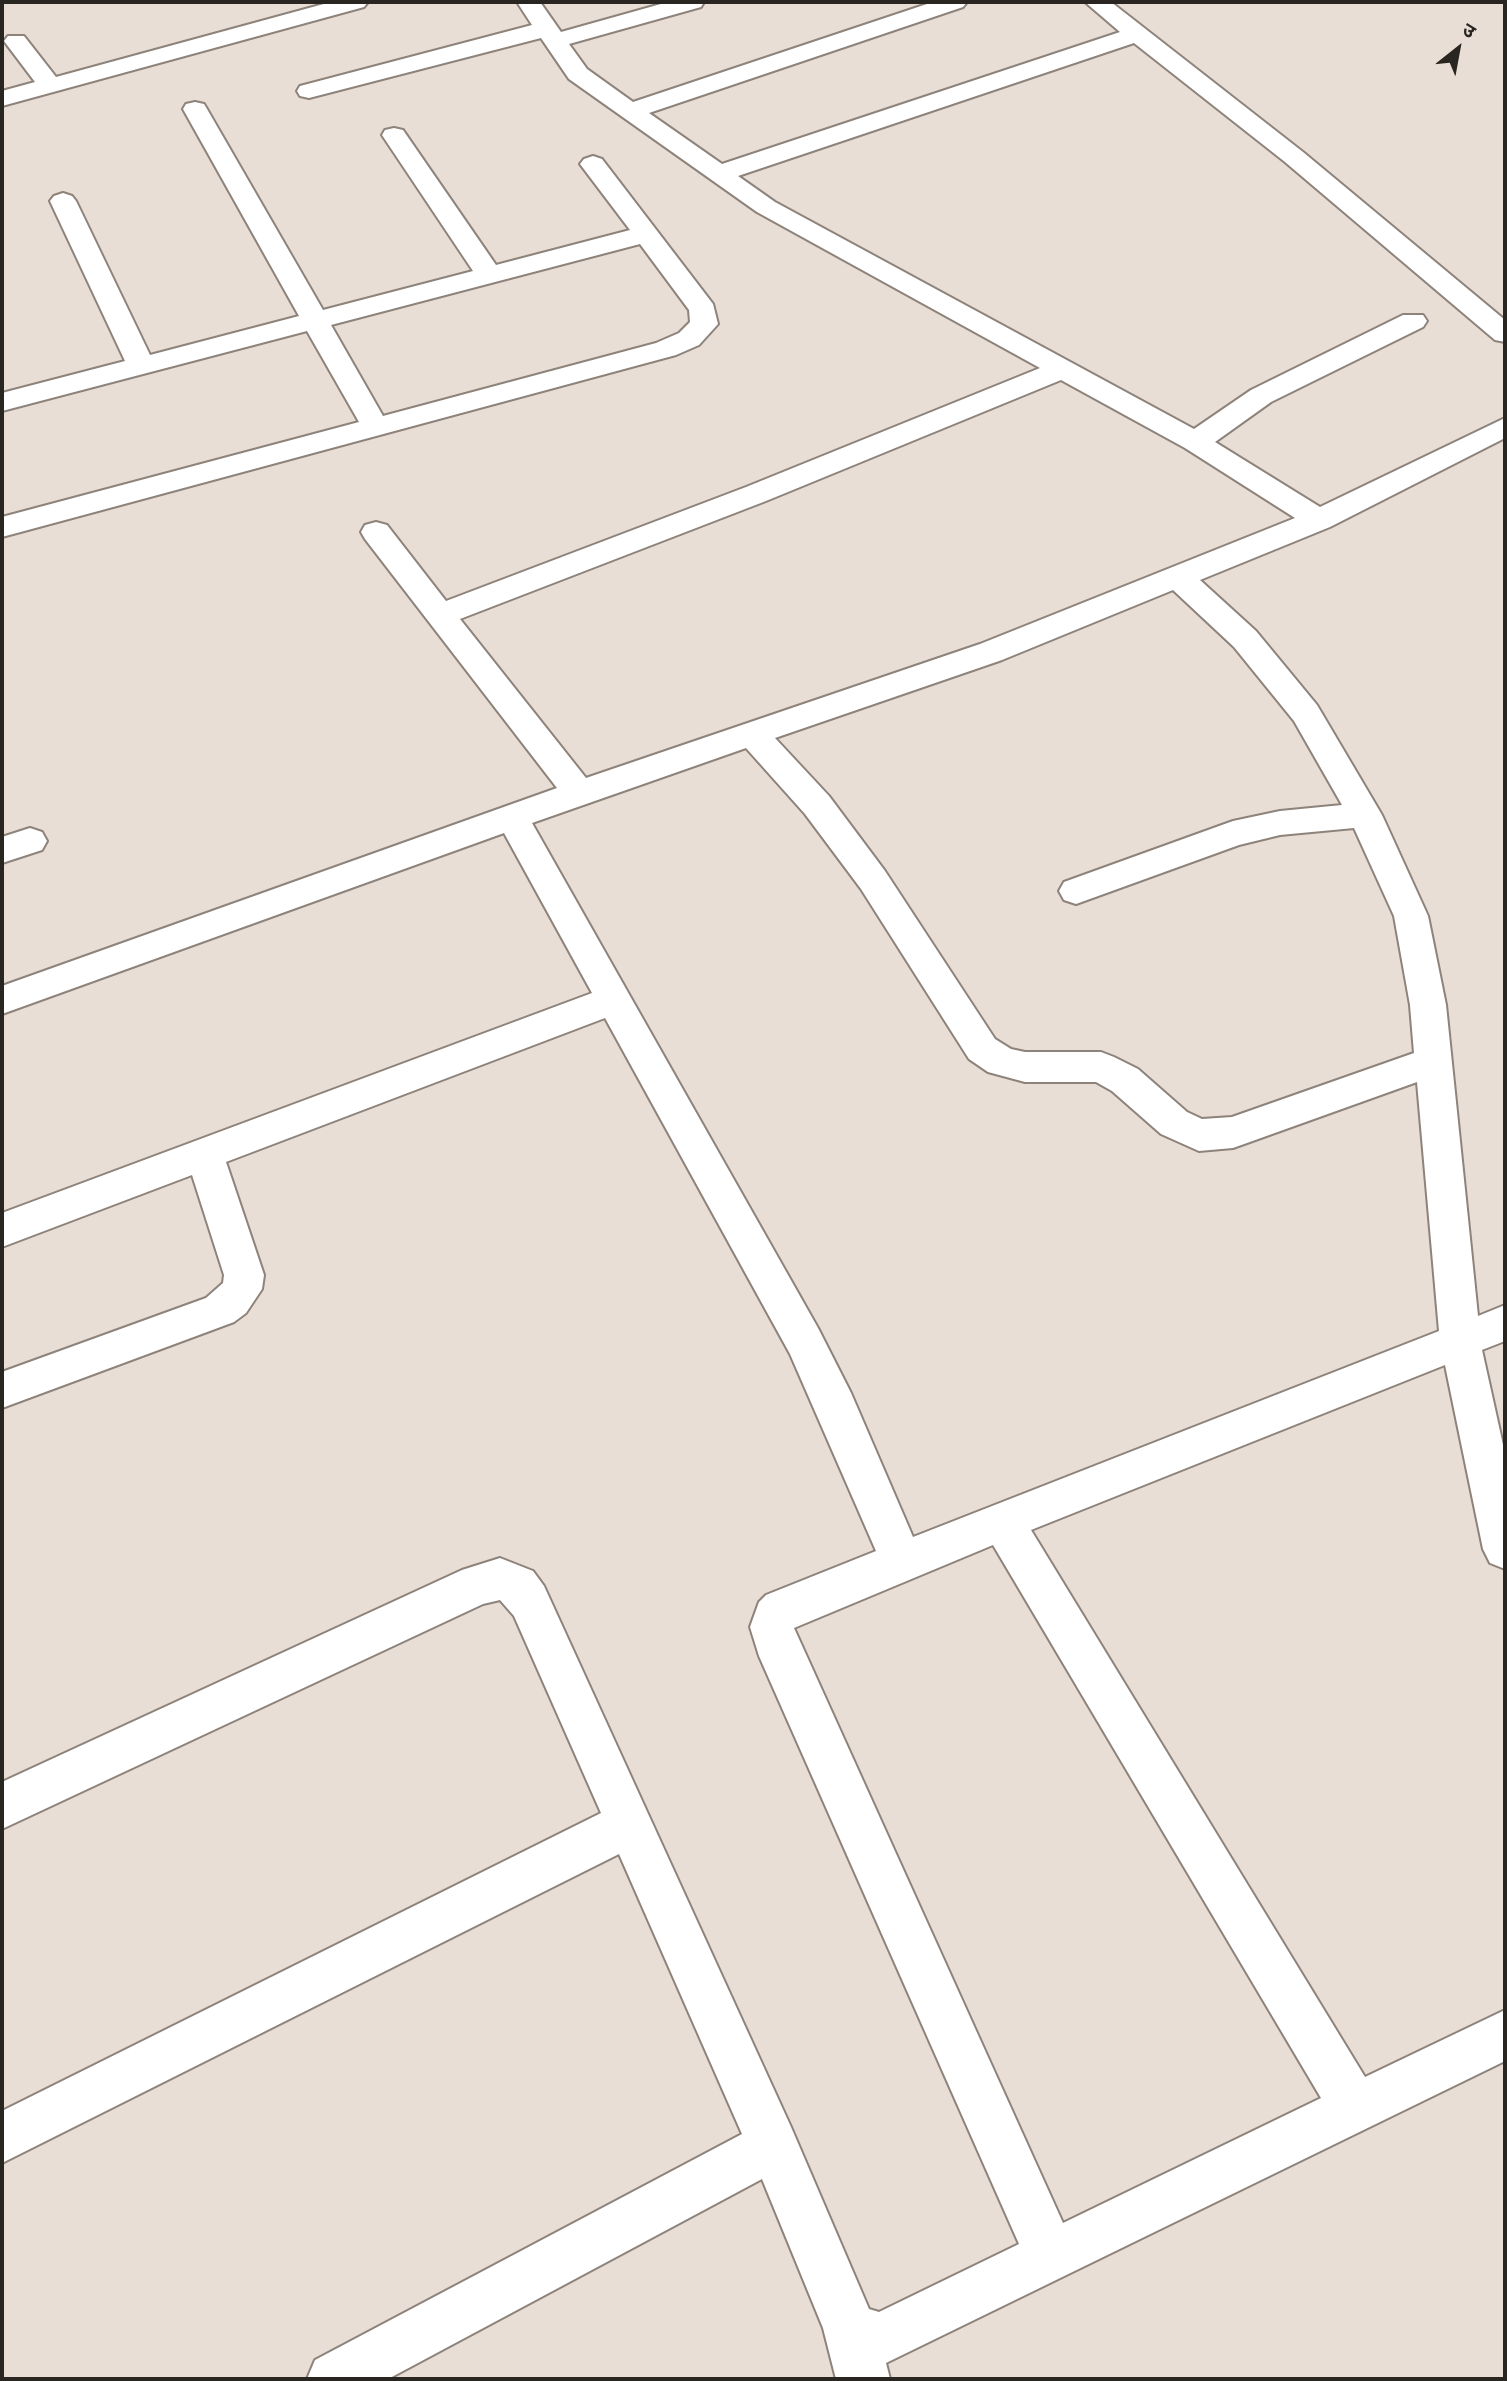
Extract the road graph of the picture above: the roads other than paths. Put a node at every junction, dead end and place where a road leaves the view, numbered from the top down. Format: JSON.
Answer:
{"nodes":[{"id":1,"x":356,"y":2,"type":"edge"},
{"id":2,"x":528,"y":2,"type":"edge"},
{"id":3,"x":693,"y":2,"type":"edge"},
{"id":4,"x":955,"y":2,"type":"edge"},
{"id":5,"x":1097,"y":2,"type":"edge"},
{"id":6,"x":1138,"y":34,"type":"junction"},
{"id":7,"x":550,"y":35,"type":"junction"},
{"id":8,"x":16,"y":41,"type":"dead end"},
{"id":9,"x":50,"y":86,"type":"junction"},
{"id":10,"x":309,"y":91,"type":"dead end"},
{"id":11,"x":2,"y":99,"type":"edge"},
{"id":12,"x":195,"y":109,"type":"dead end"},
{"id":13,"x":629,"y":111,"type":"junction"},
{"id":14,"x":394,"y":135,"type":"dead end"},
{"id":15,"x":593,"y":164,"type":"dead end"},
{"id":16,"x":718,"y":174,"type":"junction"},
{"id":17,"x":63,"y":201,"type":"dead end"},
{"id":18,"x":646,"y":234,"type":"junction"},
{"id":19,"x":489,"y":275,"type":"junction"},
{"id":20,"x":315,"y":320,"type":"junction"},
{"id":21,"x":1413,"y":321,"type":"dead end"},
{"id":22,"x":1505,"y":334,"type":"edge"},
{"id":23,"x":141,"y":366,"type":"junction"},
{"id":24,"x":1063,"y":369,"type":"junction"},
{"id":25,"x":2,"y":402,"type":"edge"},
{"id":26,"x":375,"y":426,"type":"junction"},
{"id":27,"x":1505,"y":427,"type":"edge"},
{"id":28,"x":1195,"y":442,"type":"junction"},
{"id":29,"x":1319,"y":520,"type":"junction"},
{"id":30,"x":2,"y":527,"type":"edge"},
{"id":31,"x":376,"y":532,"type":"dead end"},
{"id":32,"x":1179,"y":578,"type":"junction"},
{"id":33,"x":440,"y":615,"type":"junction"},
{"id":34,"x":752,"y":735,"type":"junction"},
{"id":35,"x":579,"y":793,"type":"junction"},
{"id":36,"x":1365,"y":815,"type":"junction"},
{"id":37,"x":513,"y":819,"type":"junction"},
{"id":38,"x":1076,"y":891,"type":"dead end"},
{"id":39,"x":2,"y":1000,"type":"edge"},
{"id":40,"x":614,"y":1000,"type":"junction"},
{"id":41,"x":1433,"y":1061,"type":"junction"},
{"id":42,"x":204,"y":1154,"type":"junction"},
{"id":43,"x":2,"y":1230,"type":"edge"},
{"id":44,"x":1505,"y":1322,"type":"edge"},
{"id":45,"x":1460,"y":1342,"type":"junction"},
{"id":46,"x":2,"y":1390,"type":"edge"},
{"id":47,"x":1002,"y":1521,"type":"junction"},
{"id":48,"x":1505,"y":1549,"type":"edge"},
{"id":49,"x":902,"y":1562,"type":"junction"},
{"id":50,"x":2,"y":1806,"type":"edge"},
{"id":51,"x":628,"y":1824,"type":"junction"},
{"id":52,"x":1505,"y":2035,"type":"edge"},
{"id":53,"x":1355,"y":2108,"type":"junction"},
{"id":54,"x":2,"y":2138,"type":"edge"},
{"id":55,"x":773,"y":2145,"type":"junction"},
{"id":56,"x":1051,"y":2256,"type":"junction"},
{"id":57,"x":850,"y":2328,"type":"junction"},
{"id":58,"x":334,"y":2379,"type":"edge"},
{"id":59,"x":863,"y":2379,"type":"edge"}],
"edges":[{"from":1,"to":9,"type":"street"},
{"from":2,"to":7,"type":"street"},
{"from":3,"to":7,"type":"street"},
{"from":4,"to":13,"type":"street"},
{"from":5,"to":6,"type":"street"},
{"from":6,"to":16,"type":"street"},
{"from":6,"to":22,"type":"street"},
{"from":7,"to":10,"type":"street"},
{"from":7,"to":13,"type":"street"},
{"from":8,"to":9,"type":"street"},
{"from":9,"to":11,"type":"street"},
{"from":12,"to":20,"type":"street"},
{"from":13,"to":16,"type":"street"},
{"from":14,"to":19,"type":"street"},
{"from":15,"to":18,"type":"street"},
{"from":16,"to":24,"type":"street"},
{"from":17,"to":23,"type":"street"},
{"from":18,"to":19,"type":"street"},
{"from":18,"to":26,"type":"street"},
{"from":19,"to":20,"type":"street"},
{"from":20,"to":23,"type":"street"},
{"from":20,"to":26,"type":"street"},
{"from":21,"to":28,"type":"street"},
{"from":23,"to":25,"type":"street"},
{"from":24,"to":28,"type":"street"},
{"from":24,"to":33,"type":"street"},
{"from":26,"to":30,"type":"street"},
{"from":27,"to":29,"type":"street"},
{"from":28,"to":29,"type":"street"},
{"from":29,"to":32,"type":"street"},
{"from":31,"to":33,"type":"street"},
{"from":32,"to":34,"type":"street"},
{"from":32,"to":36,"type":"street"},
{"from":33,"to":35,"type":"street"},
{"from":34,"to":35,"type":"street"},
{"from":34,"to":41,"type":"street"},
{"from":35,"to":37,"type":"street"},
{"from":36,"to":38,"type":"street"},
{"from":36,"to":41,"type":"street"},
{"from":37,"to":39,"type":"street"},
{"from":37,"to":40,"type":"street"},
{"from":40,"to":42,"type":"street"},
{"from":40,"to":49,"type":"street"},
{"from":41,"to":45,"type":"street"},
{"from":42,"to":43,"type":"street"},
{"from":42,"to":46,"type":"street"},
{"from":44,"to":45,"type":"street"},
{"from":45,"to":47,"type":"street"},
{"from":45,"to":48,"type":"street"},
{"from":47,"to":49,"type":"street"},
{"from":47,"to":53,"type":"street"},
{"from":49,"to":56,"type":"street"},
{"from":50,"to":51,"type":"street"},
{"from":51,"to":54,"type":"street"},
{"from":51,"to":55,"type":"street"},
{"from":52,"to":53,"type":"street"},
{"from":53,"to":56,"type":"street"},
{"from":55,"to":57,"type":"street"},
{"from":55,"to":58,"type":"street"},
{"from":56,"to":57,"type":"street"},
{"from":57,"to":59,"type":"street"}]}
